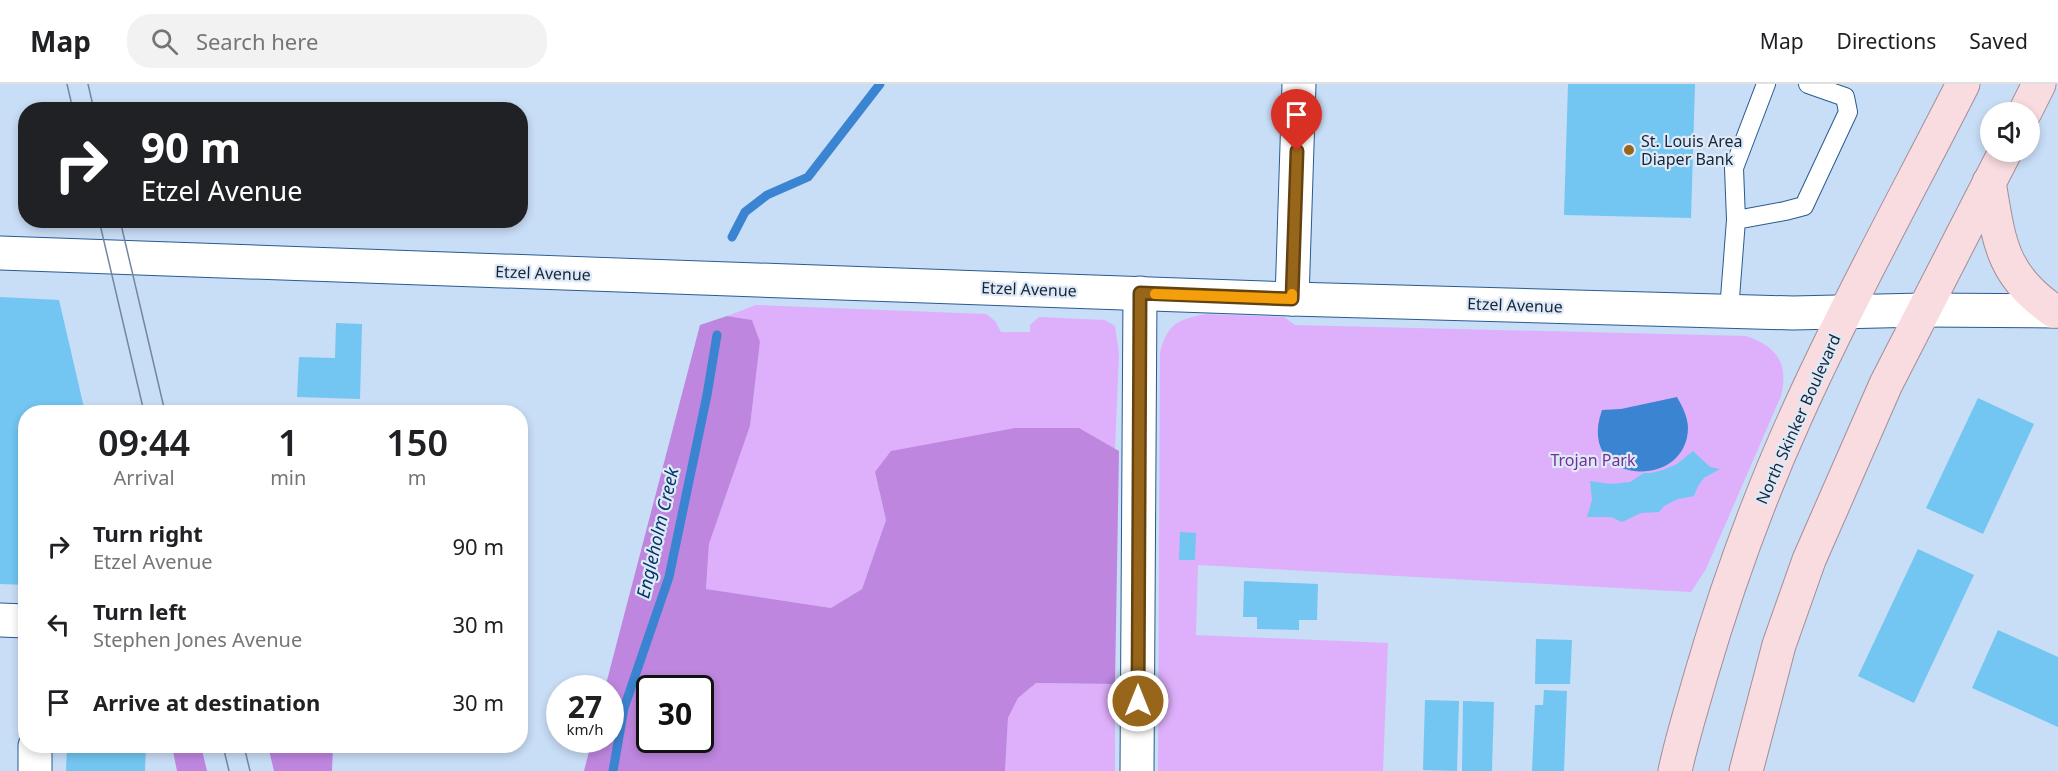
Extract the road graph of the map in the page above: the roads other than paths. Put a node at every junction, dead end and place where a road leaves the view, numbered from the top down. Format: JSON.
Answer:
{"nodes":[{"id":1,"x":1299,"y":84,"type":"edge"},
{"id":2,"x":1766,"y":84,"type":"edge"},
{"id":3,"x":1808,"y":84,"type":"edge"},
{"id":4,"x":1963,"y":84,"type":"edge"},
{"id":5,"x":2039,"y":84,"type":"edge"},
{"id":6,"x":2030,"y":102,"type":"edge"},
{"id":7,"x":2000,"y":162,"type":"edge"},
{"id":8,"x":1989,"y":182,"type":"junction"},
{"id":9,"x":1736,"y":220,"type":"junction"},
{"id":10,"x":0,"y":253,"type":"edge"},
{"id":11,"x":1140,"y":293,"type":"junction"},
{"id":12,"x":1292,"y":299,"type":"junction"},
{"id":13,"x":1923,"y":310,"type":"junction"},
{"id":14,"x":1729,"y":311,"type":"junction"},
{"id":15,"x":2056,"y":311,"type":"edge"},
{"id":16,"x":1847,"y":312,"type":"junction"},
{"id":17,"x":0,"y":620,"type":"edge"},
{"id":18,"x":18,"y":621,"type":"edge"},
{"id":19,"x":35,"y":753,"type":"edge"},
{"id":20,"x":35,"y":771,"type":"edge"},
{"id":21,"x":1137,"y":771,"type":"edge"},
{"id":22,"x":1675,"y":771,"type":"edge"},
{"id":23,"x":1746,"y":771,"type":"edge"}],
"edges":[{"from":1,"to":12,"type":"street"},
{"from":2,"to":9,"type":"lane"},
{"from":3,"to":9,"type":"lane"},
{"from":4,"to":16,"type":"main road","name":"North Skinker Boulevard"},
{"from":5,"to":6,"type":"main road"},
{"from":7,"to":8,"type":"main road"},
{"from":8,"to":13,"type":"main road"},
{"from":8,"to":15,"type":"main road"},
{"from":9,"to":14,"type":"lane"},
{"from":10,"to":11,"type":"street","name":"Etzel Avenue"},
{"from":11,"to":12,"type":"street","name":"Etzel Avenue"},
{"from":11,"to":21,"type":"street"},
{"from":12,"to":14,"type":"street","name":"Etzel Avenue"},
{"from":13,"to":15,"type":"street","name":"Etzel Avenue"},
{"from":13,"to":16,"type":"street","name":"Etzel Avenue"},
{"from":13,"to":23,"type":"main road"},
{"from":14,"to":16,"type":"street","name":"Etzel Avenue"},
{"from":16,"to":22,"type":"main road","name":"North Skinker Boulevard"},
{"from":17,"to":18,"type":"street"},
{"from":19,"to":20,"type":"street"}]}
